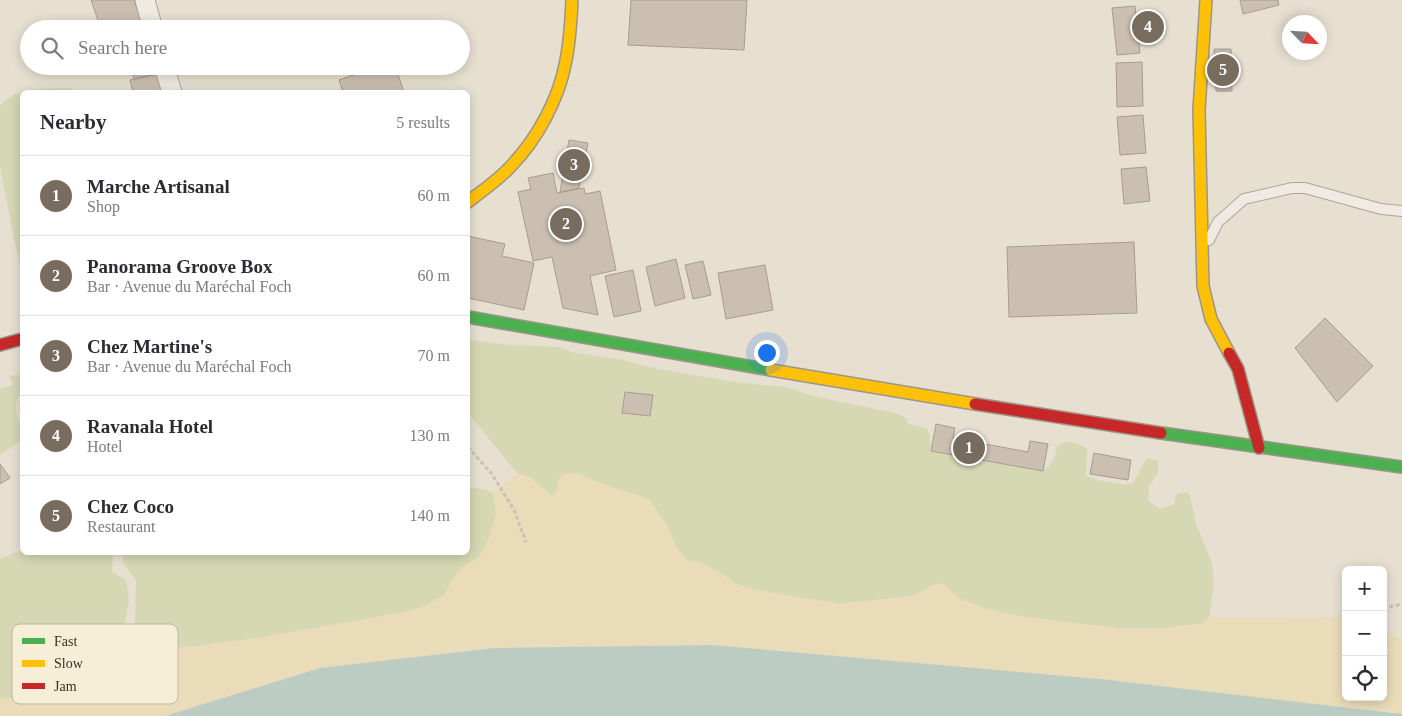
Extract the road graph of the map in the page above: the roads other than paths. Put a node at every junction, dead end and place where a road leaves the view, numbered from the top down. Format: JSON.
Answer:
{"nodes":[{"id":1,"x":145,"y":0,"type":"edge"},
{"id":2,"x":572,"y":0,"type":"edge"},
{"id":3,"x":1206,"y":0,"type":"edge"},
{"id":4,"x":151,"y":20,"type":"edge"},
{"id":5,"x":167,"y":75,"type":"edge"},
{"id":6,"x":171,"y":90,"type":"edge"},
{"id":7,"x":470,"y":200,"type":"edge"},
{"id":8,"x":1402,"y":211,"type":"edge"},
{"id":9,"x":1202,"y":254,"type":"junction"},
{"id":10,"x":470,"y":318,"type":"edge"},
{"id":11,"x":20,"y":340,"type":"edge"},
{"id":12,"x":0,"y":345,"type":"edge"},
{"id":13,"x":1258,"y":448,"type":"junction"},
{"id":14,"x":1402,"y":467,"type":"edge"}],
"edges":[{"from":1,"to":4,"type":"street"},
{"from":2,"to":7,"type":"main road"},
{"from":3,"to":9,"type":"main road"},
{"from":5,"to":6,"type":"street"},
{"from":8,"to":9,"type":"lane"},
{"from":9,"to":13,"type":"main road"},
{"from":10,"to":13,"type":"main road"},
{"from":11,"to":12,"type":"main road"},
{"from":13,"to":14,"type":"main road"}]}
